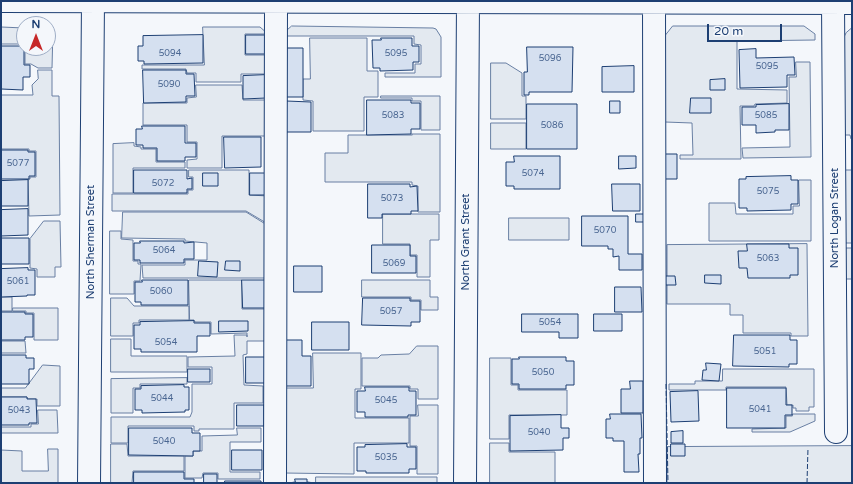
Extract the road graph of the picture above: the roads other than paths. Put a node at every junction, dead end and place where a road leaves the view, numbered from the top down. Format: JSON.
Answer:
{"nodes":[{"id":1,"x":1,"y":1,"type":"edge"},
{"id":2,"x":93,"y":1,"type":"edge"},
{"id":3,"x":276,"y":2,"type":"junction"},
{"id":4,"x":468,"y":2,"type":"edge"},
{"id":5,"x":654,"y":3,"type":"junction"},
{"id":6,"x":845,"y":3,"type":"edge"},
{"id":7,"x":836,"y":432,"type":"dead end"},
{"id":8,"x":89,"y":483,"type":"edge"},
{"id":9,"x":275,"y":483,"type":"edge"},
{"id":10,"x":465,"y":483,"type":"edge"},
{"id":11,"x":655,"y":483,"type":"edge"}],
"edges":[{"from":1,"to":2,"type":"street"},
{"from":2,"to":3,"type":"street"},
{"from":2,"to":8,"type":"street","name":"North Sherman Street"},
{"from":3,"to":4,"type":"street"},
{"from":3,"to":9,"type":"street"},
{"from":4,"to":5,"type":"street"},
{"from":4,"to":10,"type":"street","name":"North Grant Street"},
{"from":5,"to":6,"type":"street"},
{"from":5,"to":11,"type":"street"},
{"from":6,"to":7,"type":"street","name":"North Logan Street"}]}
